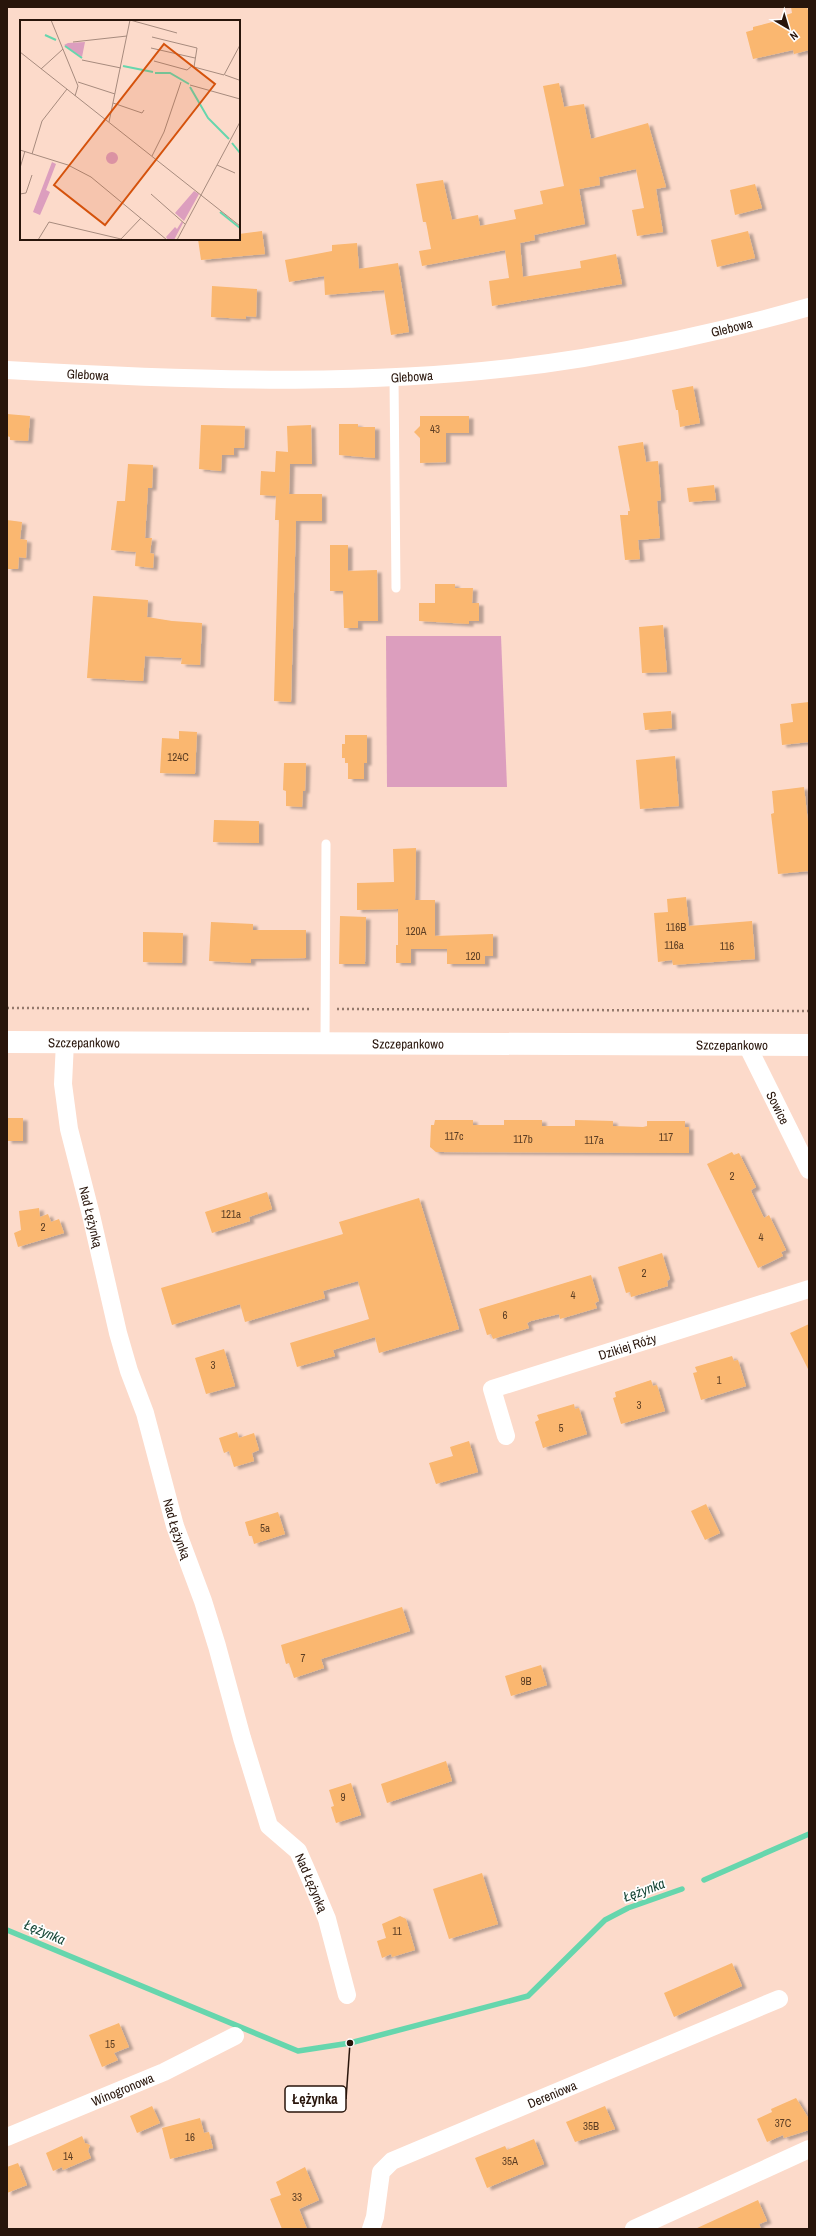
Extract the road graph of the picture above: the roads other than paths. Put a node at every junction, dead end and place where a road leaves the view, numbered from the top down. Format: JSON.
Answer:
{"nodes":[{"id":1,"x":809,"y":306,"type":"edge"},
{"id":2,"x":7,"y":370,"type":"edge"},
{"id":3,"x":394,"y":377,"type":"junction"},
{"id":4,"x":396,"y":588,"type":"dead end"},
{"id":5,"x":326,"y":844,"type":"dead end"},
{"id":6,"x":7,"y":1042,"type":"edge"},
{"id":7,"x":65,"y":1042,"type":"junction"},
{"id":8,"x":325,"y":1043,"type":"junction"},
{"id":9,"x":747,"y":1045,"type":"junction"},
{"id":10,"x":809,"y":1045,"type":"edge"},
{"id":11,"x":809,"y":1170,"type":"edge"},
{"id":12,"x":809,"y":1289,"type":"edge"},
{"id":13,"x":506,"y":1436,"type":"dead end"},
{"id":14,"x":347,"y":1995,"type":"dead end"},
{"id":15,"x":779,"y":1999,"type":"dead end"},
{"id":16,"x":235,"y":2036,"type":"dead end"},
{"id":17,"x":7,"y":2137,"type":"edge"},
{"id":18,"x":809,"y":2149,"type":"edge"},
{"id":19,"x":371,"y":2229,"type":"edge"},
{"id":20,"x":634,"y":2229,"type":"edge"}],
"edges":[{"from":1,"to":3,"type":"street","name":"Glebowa"},
{"from":2,"to":3,"type":"street","name":"Glebowa"},
{"from":3,"to":4,"type":"lane"},
{"from":5,"to":8,"type":"lane"},
{"from":6,"to":7,"type":"street","name":"Szczepankowo"},
{"from":7,"to":8,"type":"street","name":"Szczepankowo"},
{"from":7,"to":14,"type":"street","name":"Nad Łężynką"},
{"from":8,"to":9,"type":"street","name":"Szczepankowo"},
{"from":9,"to":10,"type":"street","name":"Szczepankowo"},
{"from":9,"to":11,"type":"street","name":"Sowice"},
{"from":12,"to":13,"type":"street","name":"Dzikiej Róży"},
{"from":15,"to":19,"type":"street","name":"Dereniowa"},
{"from":16,"to":17,"type":"street","name":"Winogronowa"},
{"from":18,"to":20,"type":"street"}]}
